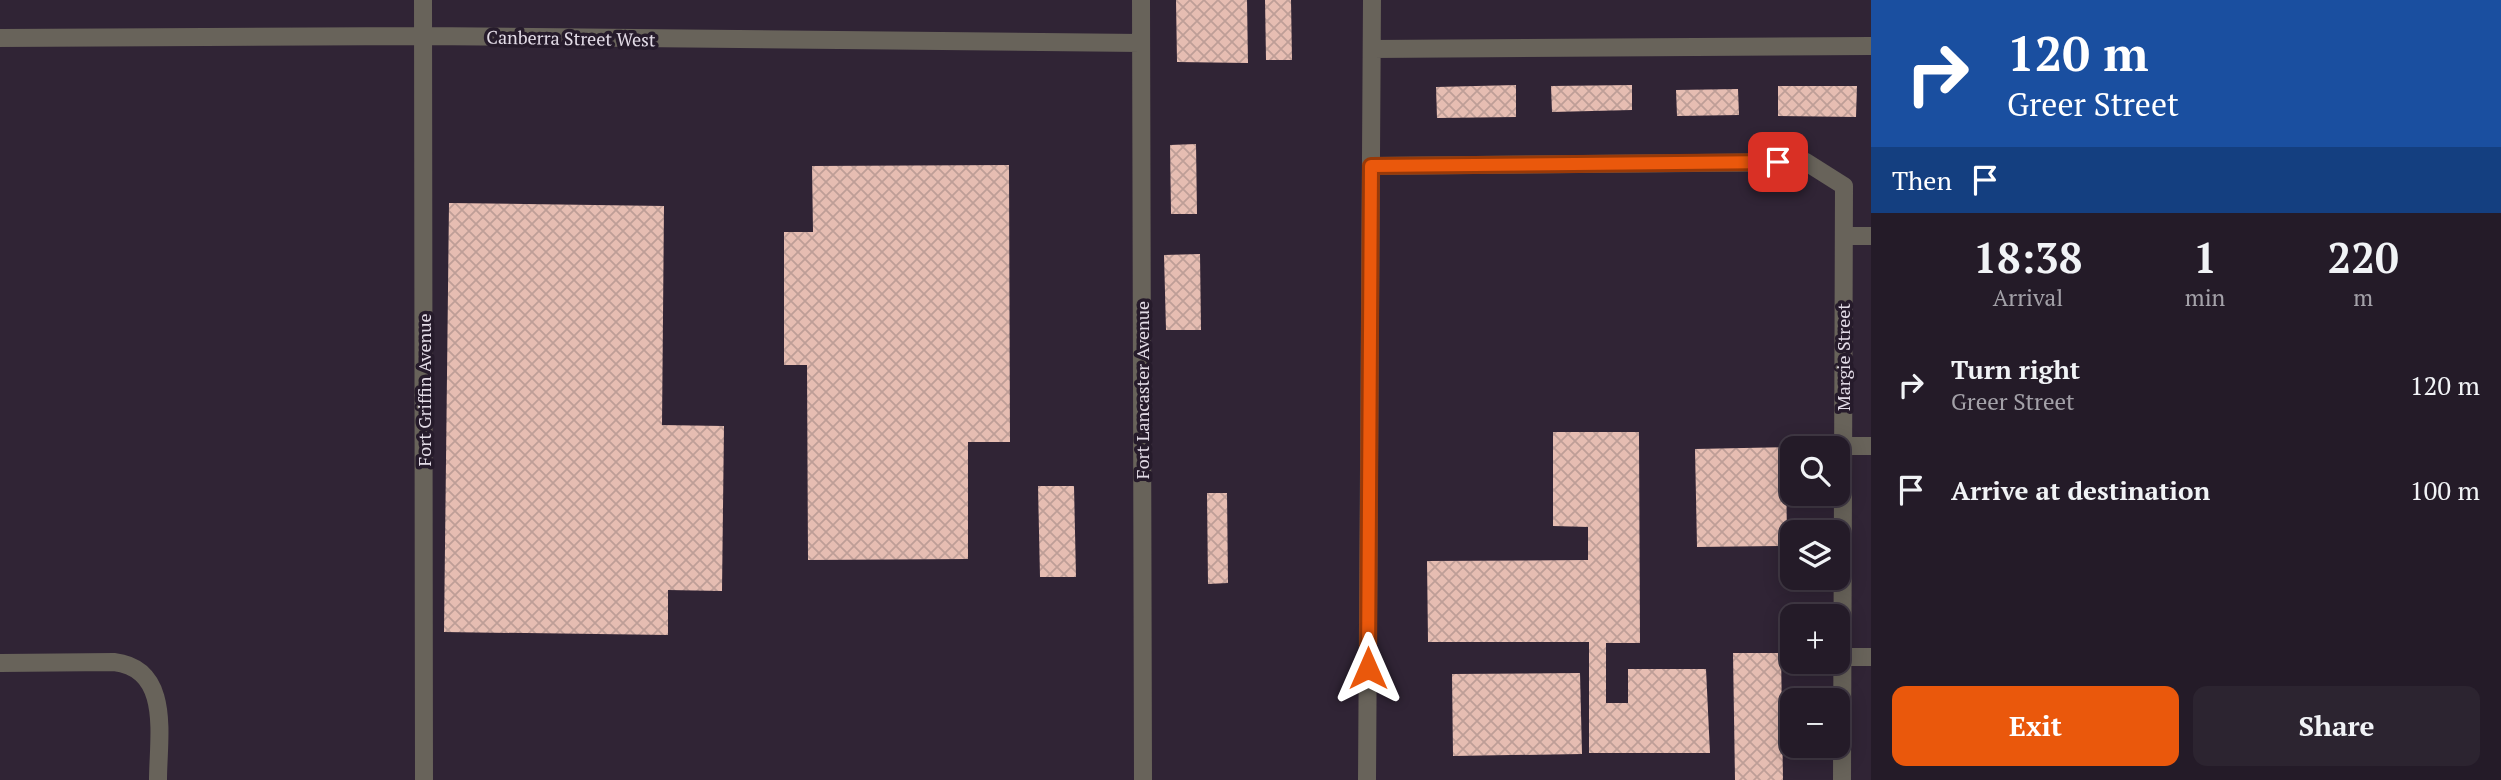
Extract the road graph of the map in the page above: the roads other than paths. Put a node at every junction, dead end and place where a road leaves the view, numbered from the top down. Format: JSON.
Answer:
{"nodes":[{"id":1,"x":423,"y":0,"type":"edge"},
{"id":2,"x":1141,"y":0,"type":"edge"},
{"id":3,"x":1372,"y":0,"type":"edge"},
{"id":4,"x":423,"y":36,"type":"junction"},
{"id":5,"x":0,"y":38,"type":"edge"},
{"id":6,"x":1141,"y":43,"type":"junction"},
{"id":7,"x":1871,"y":46,"type":"edge"},
{"id":8,"x":1372,"y":49,"type":"junction"},
{"id":9,"x":1371,"y":166,"type":"junction"},
{"id":10,"x":1844,"y":236,"type":"junction"},
{"id":11,"x":1871,"y":236,"type":"edge"},
{"id":12,"x":1843,"y":436,"type":"edge"},
{"id":13,"x":1850,"y":446,"type":"edge"},
{"id":14,"x":1871,"y":446,"type":"edge"},
{"id":15,"x":1843,"y":506,"type":"edge"},
{"id":16,"x":1843,"y":604,"type":"edge"},
{"id":17,"x":1850,"y":657,"type":"edge"},
{"id":18,"x":1871,"y":657,"type":"edge"},
{"id":19,"x":0,"y":663,"type":"edge"},
{"id":20,"x":1843,"y":674,"type":"edge"},
{"id":21,"x":158,"y":780,"type":"edge"},
{"id":22,"x":424,"y":780,"type":"edge"},
{"id":23,"x":1143,"y":780,"type":"edge"},
{"id":24,"x":1367,"y":780,"type":"edge"},
{"id":25,"x":1842,"y":780,"type":"edge"}],
"edges":[{"from":1,"to":4,"type":"street","name":"Fort Griffin Avenue"},
{"from":2,"to":6,"type":"street","name":"Fort Lancaster Avenue"},
{"from":3,"to":8,"type":"street"},
{"from":4,"to":5,"type":"street","name":"Canberra Street West"},
{"from":4,"to":6,"type":"street","name":"Canberra Street West"},
{"from":4,"to":22,"type":"street","name":"Fort Griffin Avenue"},
{"from":6,"to":23,"type":"street","name":"Fort Lancaster Avenue"},
{"from":7,"to":8,"type":"street"},
{"from":8,"to":9,"type":"street"},
{"from":9,"to":10,"type":"street","name":"Margie Street"},
{"from":9,"to":24,"type":"street"},
{"from":10,"to":11,"type":"street"},
{"from":10,"to":12,"type":"street","name":"Margie Street"},
{"from":13,"to":14,"type":"street"},
{"from":15,"to":16,"type":"street","name":"Margie Street"},
{"from":17,"to":18,"type":"street"},
{"from":19,"to":21,"type":"street"},
{"from":20,"to":25,"type":"street","name":"Margie Street"}]}
